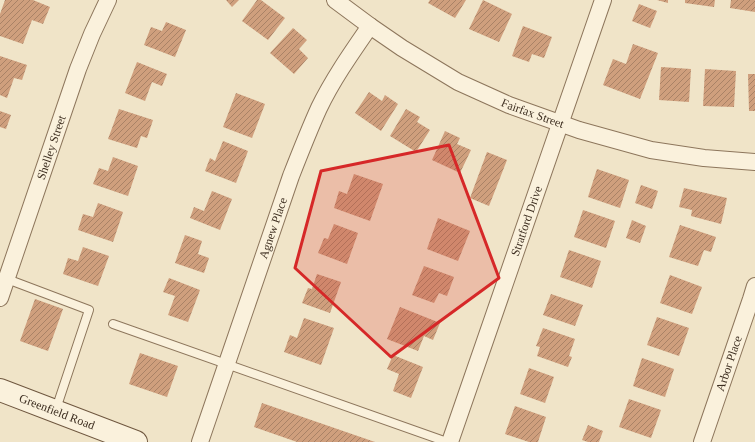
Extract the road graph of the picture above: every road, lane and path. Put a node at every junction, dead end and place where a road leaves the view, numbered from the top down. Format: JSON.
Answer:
{"nodes":[{"id":1,"x":108,"y":0,"type":"edge"},
{"id":2,"x":336,"y":0,"type":"edge"},
{"id":3,"x":603,"y":0,"type":"edge"},
{"id":4,"x":370,"y":26,"type":"junction"},
{"id":5,"x":560,"y":123,"type":"junction"},
{"id":6,"x":755,"y":162,"type":"edge"},
{"id":7,"x":755,"y":286,"type":"edge"},
{"id":8,"x":3,"y":287,"type":"edge"},
{"id":9,"x":113,"y":324,"type":"dead end"},
{"id":10,"x":227,"y":365,"type":"junction"},
{"id":11,"x":0,"y":390,"type":"edge"},
{"id":12,"x":55,"y":410,"type":"junction"},
{"id":13,"x":136,"y":442,"type":"edge"},
{"id":14,"x":200,"y":442,"type":"edge"},
{"id":15,"x":447,"y":442,"type":"edge"},
{"id":16,"x":450,"y":442,"type":"edge"},
{"id":17,"x":702,"y":442,"type":"edge"}],
"edges":[{"from":1,"to":8,"type":"street","name":"Shelley Street"},
{"from":2,"to":4,"type":"street","name":"Fairfax Street"},
{"from":3,"to":5,"type":"street","name":"Stratford Drive"},
{"from":4,"to":5,"type":"street","name":"Fairfax Street"},
{"from":4,"to":10,"type":"street","name":"Agnew Place"},
{"from":5,"to":6,"type":"street","name":"Fairfax Street"},
{"from":5,"to":16,"type":"street","name":"Stratford Drive"},
{"from":7,"to":17,"type":"street","name":"Arbor Place"},
{"from":8,"to":12,"type":"lane"},
{"from":9,"to":10,"type":"lane"},
{"from":10,"to":14,"type":"street","name":"Agnew Place"},
{"from":10,"to":15,"type":"lane"},
{"from":11,"to":12,"type":"main road","name":"Greenfield Road"},
{"from":12,"to":13,"type":"main road","name":"Greenfield Road"}]}
